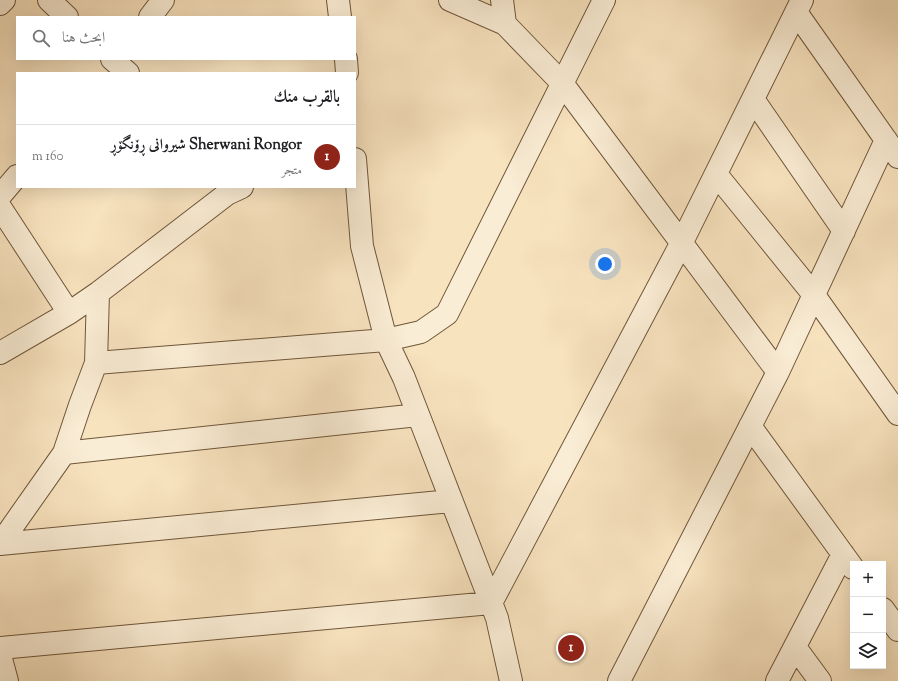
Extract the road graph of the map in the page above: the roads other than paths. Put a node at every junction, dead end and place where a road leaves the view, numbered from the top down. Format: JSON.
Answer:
{"nodes":[{"id":1,"x":4,"y":0,"type":"edge"},
{"id":2,"x":49,"y":0,"type":"edge"},
{"id":3,"x":164,"y":0,"type":"edge"},
{"id":4,"x":338,"y":0,"type":"edge"},
{"id":5,"x":450,"y":0,"type":"edge"},
{"id":6,"x":502,"y":0,"type":"edge"},
{"id":7,"x":604,"y":0,"type":"edge"},
{"id":8,"x":0,"y":4,"type":"edge"},
{"id":9,"x":799,"y":6,"type":"edge"},
{"id":10,"x":66,"y":16,"type":"edge"},
{"id":11,"x":151,"y":16,"type":"edge"},
{"id":12,"x":340,"y":16,"type":"edge"},
{"id":13,"x":505,"y":24,"type":"junction"},
{"id":14,"x":346,"y":60,"type":"edge"},
{"id":15,"x":347,"y":72,"type":"edge"},
{"id":16,"x":562,"y":83,"type":"junction"},
{"id":17,"x":753,"y":99,"type":"junction"},
{"id":18,"x":892,"y":148,"type":"edge"},
{"id":19,"x":356,"y":171,"type":"edge"},
{"id":20,"x":716,"y":174,"type":"junction"},
{"id":21,"x":16,"y":177,"type":"edge"},
{"id":22,"x":231,"y":190,"type":"edge"},
{"id":23,"x":0,"y":196,"type":"edge"},
{"id":24,"x":0,"y":207,"type":"edge"},
{"id":25,"x":844,"y":231,"type":"junction"},
{"id":26,"x":682,"y":242,"type":"junction"},
{"id":27,"x":98,"y":294,"type":"junction"},
{"id":28,"x":814,"y":295,"type":"junction"},
{"id":29,"x":69,"y":313,"type":"junction"},
{"id":30,"x":386,"y":340,"type":"junction"},
{"id":31,"x":0,"y":353,"type":"edge"},
{"id":32,"x":96,"y":363,"type":"junction"},
{"id":33,"x":778,"y":372,"type":"junction"},
{"id":34,"x":898,"y":414,"type":"edge"},
{"id":35,"x":418,"y":415,"type":"junction"},
{"id":36,"x":750,"y":426,"type":"junction"},
{"id":37,"x":64,"y":453,"type":"junction"},
{"id":38,"x":451,"y":501,"type":"junction"},
{"id":39,"x":0,"y":544,"type":"edge"},
{"id":40,"x":848,"y":561,"type":"edge"},
{"id":41,"x":491,"y":603,"type":"junction"},
{"id":42,"x":886,"y":613,"type":"edge"},
{"id":43,"x":898,"y":630,"type":"edge"},
{"id":44,"x":795,"y":647,"type":"junction"},
{"id":45,"x":2,"y":662,"type":"edge"},
{"id":46,"x":511,"y":681,"type":"edge"},
{"id":47,"x":619,"y":681,"type":"edge"},
{"id":48,"x":777,"y":681,"type":"edge"},
{"id":49,"x":820,"y":681,"type":"edge"}],
"edges":[{"from":1,"to":8,"type":"street"},
{"from":2,"to":10,"type":"street"},
{"from":3,"to":11,"type":"street"},
{"from":4,"to":12,"type":"street"},
{"from":5,"to":13,"type":"street"},
{"from":6,"to":13,"type":"street"},
{"from":7,"to":16,"type":"street"},
{"from":9,"to":17,"type":"street"},
{"from":9,"to":18,"type":"street"},
{"from":13,"to":16,"type":"street"},
{"from":14,"to":15,"type":"street"},
{"from":16,"to":26,"type":"street"},
{"from":16,"to":30,"type":"street"},
{"from":17,"to":20,"type":"street"},
{"from":17,"to":25,"type":"street"},
{"from":18,"to":25,"type":"street"},
{"from":19,"to":30,"type":"street"},
{"from":20,"to":26,"type":"street"},
{"from":20,"to":28,"type":"street"},
{"from":21,"to":23,"type":"street"},
{"from":22,"to":27,"type":"street"},
{"from":24,"to":29,"type":"street"},
{"from":25,"to":28,"type":"street"},
{"from":26,"to":33,"type":"street"},
{"from":26,"to":41,"type":"street"},
{"from":27,"to":29,"type":"street"},
{"from":27,"to":32,"type":"street"},
{"from":28,"to":33,"type":"street"},
{"from":28,"to":34,"type":"street"},
{"from":29,"to":31,"type":"street"},
{"from":30,"to":32,"type":"street"},
{"from":30,"to":35,"type":"street"},
{"from":32,"to":37,"type":"street"},
{"from":33,"to":36,"type":"street"},
{"from":35,"to":37,"type":"street"},
{"from":35,"to":38,"type":"street"},
{"from":36,"to":40,"type":"street"},
{"from":36,"to":47,"type":"street"},
{"from":37,"to":39,"type":"street"},
{"from":38,"to":39,"type":"street"},
{"from":38,"to":41,"type":"street"},
{"from":40,"to":44,"type":"street"},
{"from":41,"to":45,"type":"street"},
{"from":41,"to":46,"type":"street"},
{"from":42,"to":43,"type":"street"},
{"from":44,"to":48,"type":"street"},
{"from":44,"to":49,"type":"street"}]}
